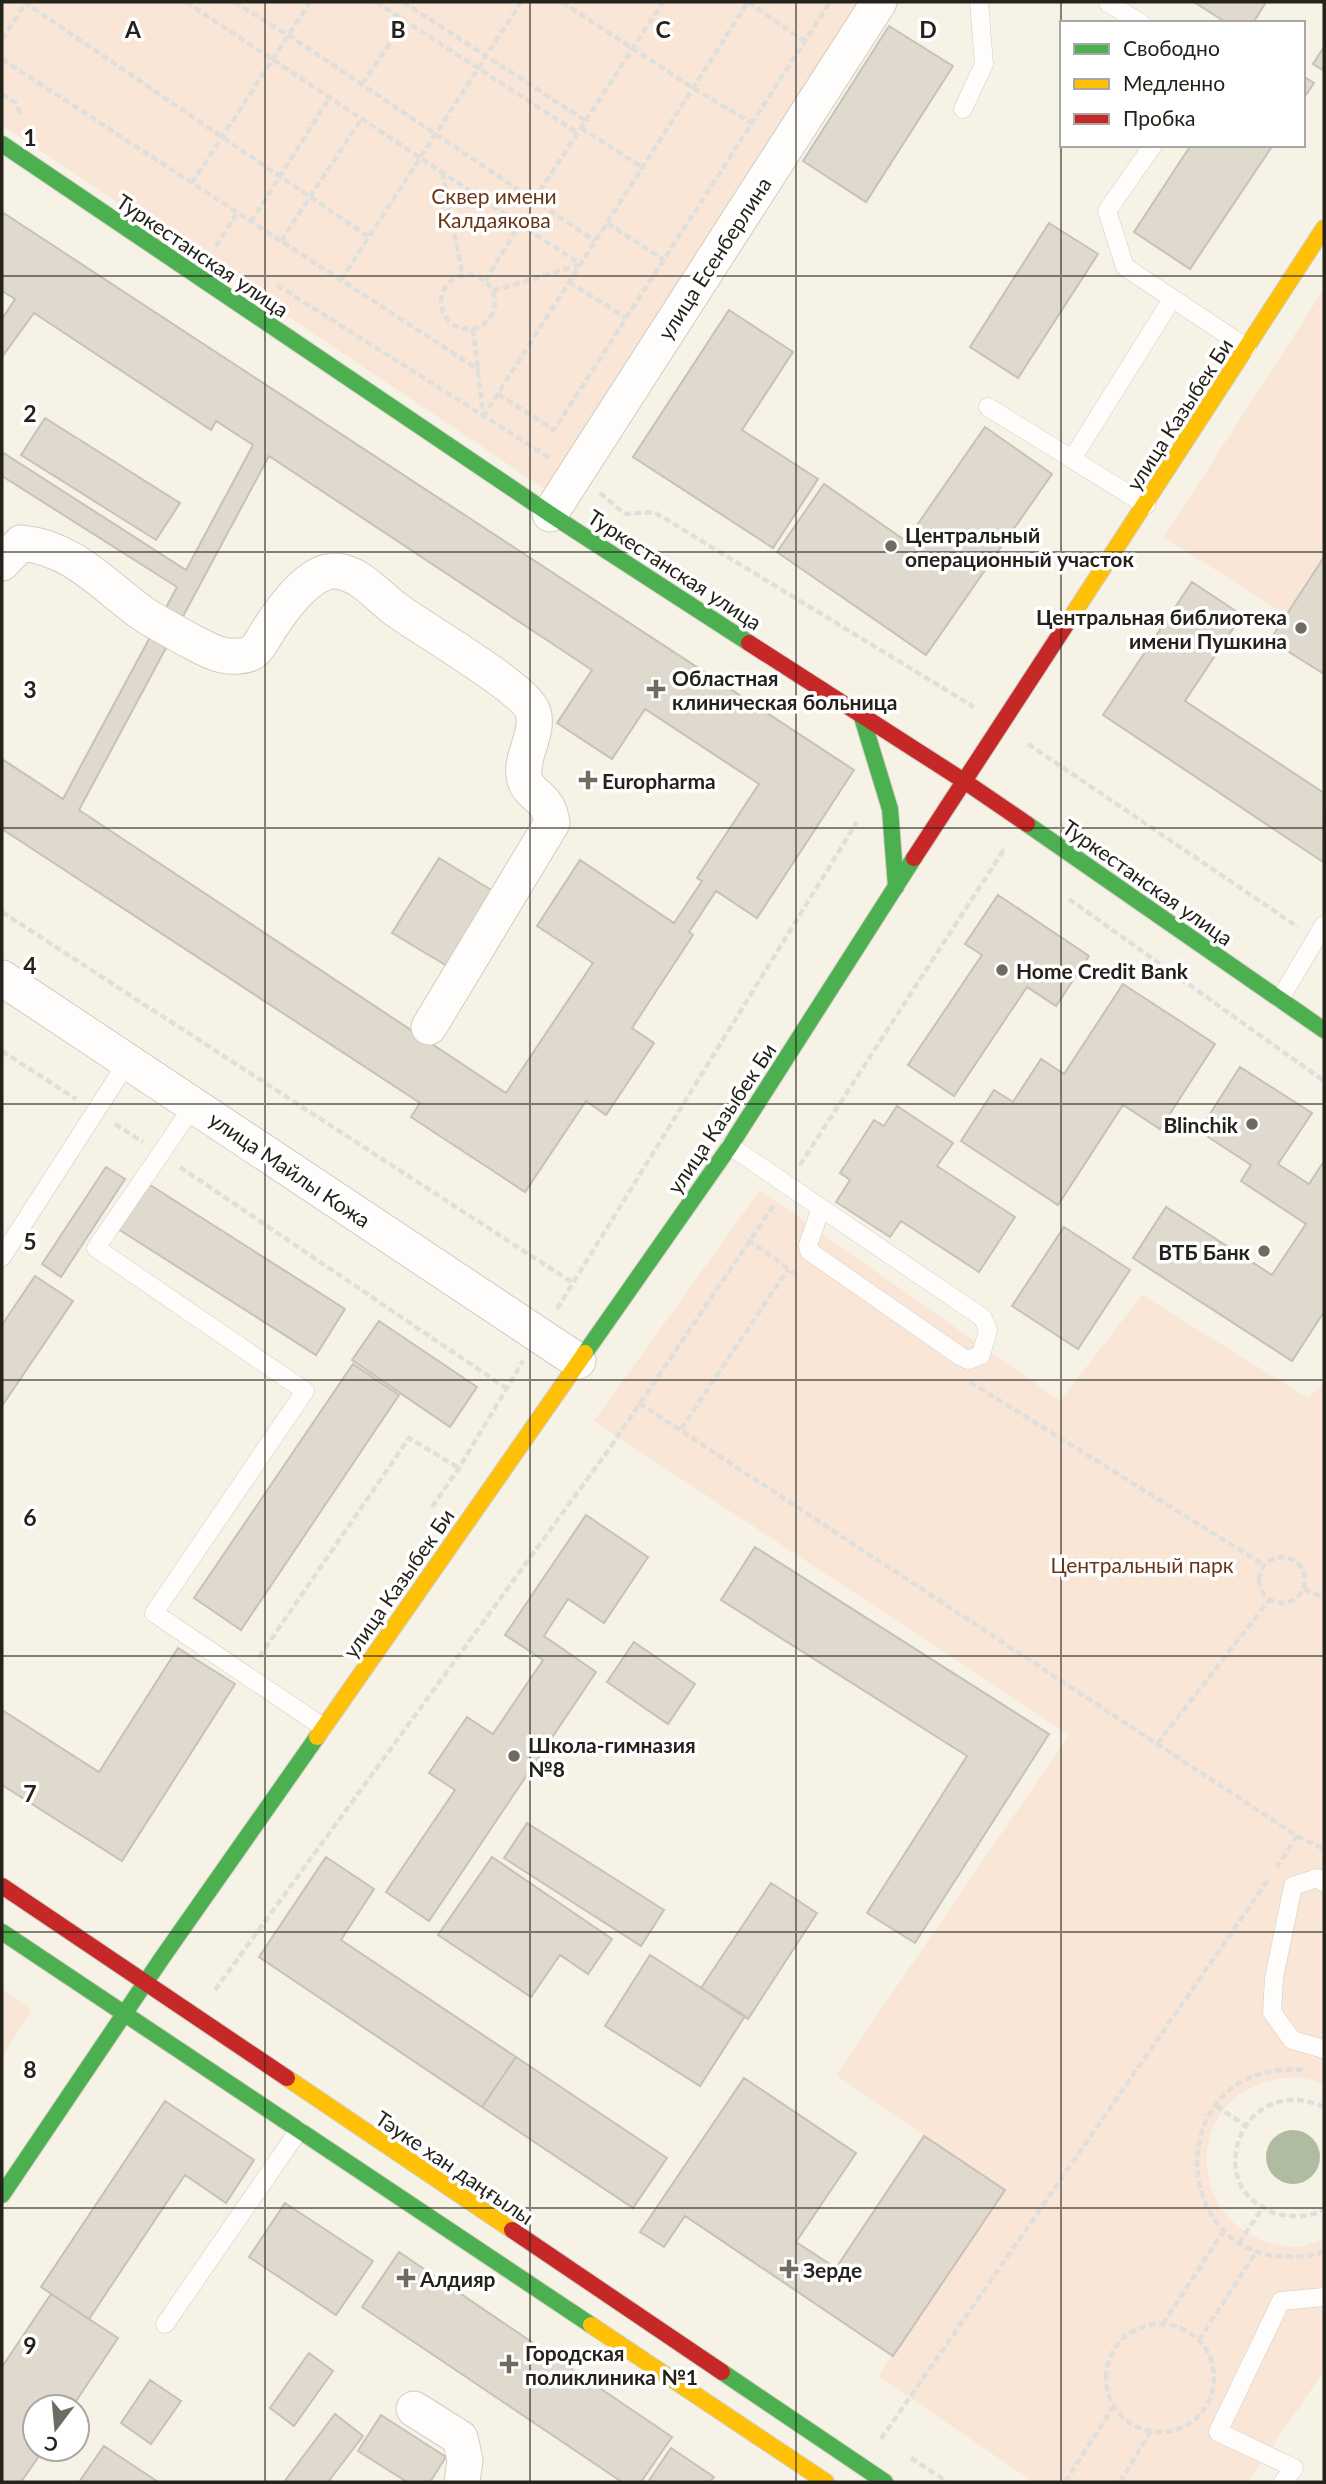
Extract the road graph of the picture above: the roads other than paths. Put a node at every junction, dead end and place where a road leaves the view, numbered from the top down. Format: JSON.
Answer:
{"nodes":[{"id":1,"x":878,"y":2,"type":"edge"},
{"id":2,"x":979,"y":2,"type":"edge"},
{"id":3,"x":1108,"y":3,"type":"edge"},
{"id":4,"x":1138,"y":21,"type":"edge"},
{"id":5,"x":963,"y":108,"type":"dead end"},
{"id":6,"x":2,"y":144,"type":"edge"},
{"id":7,"x":1152,"y":147,"type":"edge"},
{"id":8,"x":1324,"y":228,"type":"edge"},
{"id":9,"x":1172,"y":299,"type":"junction"},
{"id":10,"x":1247,"y":348,"type":"junction"},
{"id":11,"x":988,"y":407,"type":"dead end"},
{"id":12,"x":1072,"y":460,"type":"junction"},
{"id":13,"x":1146,"y":505,"type":"junction"},
{"id":14,"x":550,"y":513,"type":"junction"},
{"id":15,"x":2,"y":563,"type":"edge"},
{"id":16,"x":861,"y":714,"type":"junction"},
{"id":17,"x":964,"y":780,"type":"junction"},
{"id":18,"x":896,"y":887,"type":"junction"},
{"id":19,"x":1320,"y":932,"type":"edge"},
{"id":20,"x":2,"y":978,"type":"edge"},
{"id":21,"x":1280,"y":999,"type":"junction"},
{"id":22,"x":429,"y":1027,"type":"dead end"},
{"id":23,"x":1324,"y":1030,"type":"edge"},
{"id":24,"x":128,"y":1061,"type":"junction"},
{"id":25,"x":194,"y":1105,"type":"junction"},
{"id":26,"x":730,"y":1146,"type":"junction"},
{"id":27,"x":821,"y":1208,"type":"junction"},
{"id":28,"x":2,"y":1257,"type":"edge"},
{"id":29,"x":578,"y":1361,"type":"junction"},
{"id":30,"x":323,"y":1727,"type":"junction"},
{"id":31,"x":1324,"y":1883,"type":"edge"},
{"id":32,"x":2,"y":1886,"type":"edge"},
{"id":33,"x":2,"y":1932,"type":"edge"},
{"id":34,"x":145,"y":1984,"type":"junction"},
{"id":35,"x":125,"y":2013,"type":"junction"},
{"id":36,"x":1324,"y":2049,"type":"edge"},
{"id":37,"x":299,"y":2130,"type":"junction"},
{"id":38,"x":2,"y":2195,"type":"edge"},
{"id":39,"x":1324,"y":2297,"type":"edge"},
{"id":40,"x":164,"y":2324,"type":"dead end"},
{"id":41,"x":414,"y":2409,"type":"dead end"},
{"id":42,"x":864,"y":2477,"type":"edge"},
{"id":43,"x":462,"y":2482,"type":"edge"},
{"id":44,"x":825,"y":2482,"type":"edge"},
{"id":45,"x":885,"y":2482,"type":"edge"},
{"id":46,"x":1283,"y":2482,"type":"edge"}],
"edges":[{"from":1,"to":14,"type":"street","name":"улица Есенберлина"},
{"from":2,"to":5,"type":"lane"},
{"from":3,"to":4,"type":"lane"},
{"from":6,"to":14,"type":"main road","name":"Туркестанская улица"},
{"from":7,"to":9,"type":"lane"},
{"from":8,"to":10,"type":"main road","name":"улица Казыбек Би"},
{"from":9,"to":10,"type":"lane"},
{"from":9,"to":12,"type":"lane"},
{"from":10,"to":13,"type":"main road","name":"улица Казыбек Би"},
{"from":11,"to":12,"type":"lane"},
{"from":12,"to":13,"type":"lane"},
{"from":13,"to":17,"type":"main road","name":"улица Казыбек Би"},
{"from":14,"to":16,"type":"main road","name":"Туркестанская улица"},
{"from":15,"to":22,"type":"street"},
{"from":16,"to":17,"type":"main road","name":"Туркестанская улица"},
{"from":16,"to":18,"type":"main road"},
{"from":17,"to":18,"type":"main road","name":"улица Казыбек Би"},
{"from":17,"to":21,"type":"main road","name":"Туркестанская улица"},
{"from":18,"to":26,"type":"main road","name":"улица Казыбек Би"},
{"from":19,"to":21,"type":"lane"},
{"from":20,"to":24,"type":"street","name":"улица Майлы Кожа"},
{"from":21,"to":23,"type":"main road","name":"Туркестанская улица"},
{"from":24,"to":25,"type":"street","name":"улица Майлы Кожа"},
{"from":24,"to":28,"type":"lane"},
{"from":25,"to":29,"type":"street","name":"улица Майлы Кожа"},
{"from":25,"to":30,"type":"lane"},
{"from":26,"to":27,"type":"lane"},
{"from":26,"to":29,"type":"main road","name":"улица Казыбек Би"},
{"from":27,"to":27,"type":"lane"},
{"from":29,"to":30,"type":"main road","name":"улица Казыбек Би"},
{"from":30,"to":34,"type":"main road","name":"улица Казыбек Би"},
{"from":31,"to":36,"type":"lane"},
{"from":32,"to":34,"type":"main road","name":"Тәуке хан даңғылы"},
{"from":33,"to":35,"type":"main road"},
{"from":34,"to":35,"type":"main road","name":"улица Казыбек Би"},
{"from":34,"to":42,"type":"main road","name":"Тәуке хан даңғылы"},
{"from":35,"to":37,"type":"main road"},
{"from":35,"to":38,"type":"main road","name":"улица Казыбек Би"},
{"from":37,"to":40,"type":"lane"},
{"from":37,"to":44,"type":"main road"},
{"from":39,"to":46,"type":"lane"},
{"from":41,"to":43,"type":"street"},
{"from":42,"to":45,"type":"main road","name":"Тәуке хан даңғылы"}]}
